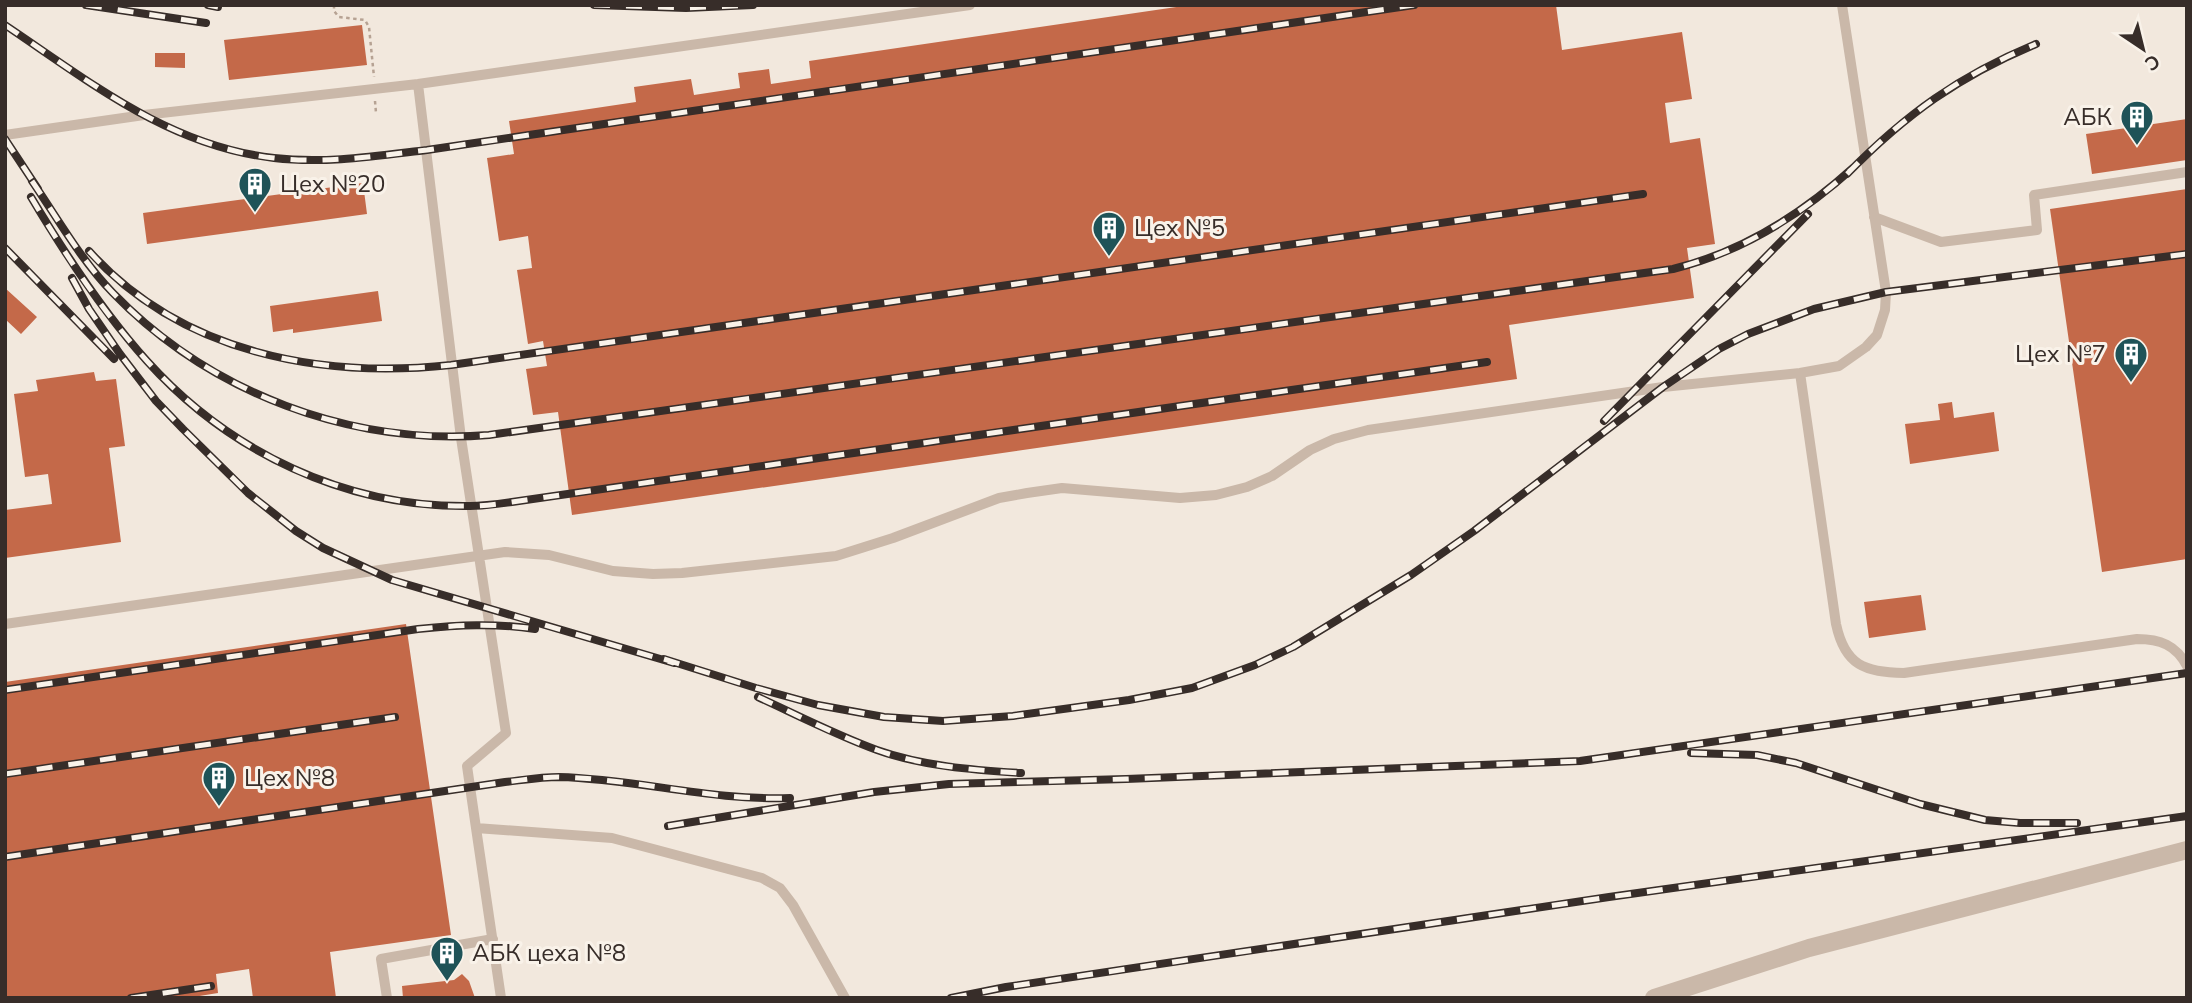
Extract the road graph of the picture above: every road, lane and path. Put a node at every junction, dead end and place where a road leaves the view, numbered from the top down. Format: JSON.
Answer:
{"nodes":[{"id":1,"x":334,"y":5,"type":"edge"},
{"id":2,"x":970,"y":5,"type":"edge"},
{"id":3,"x":1842,"y":5,"type":"edge"},
{"id":4,"x":418,"y":84,"type":"junction"},
{"id":5,"x":374,"y":89,"type":"junction"},
{"id":6,"x":376,"y":113,"type":"dead end"},
{"id":7,"x":5,"y":135,"type":"edge"},
{"id":8,"x":2187,"y":172,"type":"edge"},
{"id":9,"x":1874,"y":217,"type":"junction"},
{"id":10,"x":1800,"y":373,"type":"junction"},
{"id":11,"x":480,"y":555,"type":"junction"},
{"id":12,"x":5,"y":624,"type":"edge"},
{"id":13,"x":2187,"y":666,"type":"edge"},
{"id":14,"x":476,"y":828,"type":"junction"},
{"id":15,"x":2187,"y":850,"type":"edge"},
{"id":16,"x":493,"y":939,"type":"junction"},
{"id":17,"x":387,"y":998,"type":"edge"},
{"id":18,"x":501,"y":998,"type":"edge"},
{"id":19,"x":845,"y":998,"type":"edge"},
{"id":20,"x":1654,"y":998,"type":"edge"}],
"edges":[{"from":1,"to":5,"type":"path"},
{"from":2,"to":4,"type":"lane"},
{"from":3,"to":9,"type":"lane"},
{"from":4,"to":5,"type":"lane"},
{"from":4,"to":11,"type":"lane"},
{"from":5,"to":6,"type":"path"},
{"from":5,"to":7,"type":"lane"},
{"from":8,"to":9,"type":"lane"},
{"from":9,"to":10,"type":"lane"},
{"from":10,"to":11,"type":"lane"},
{"from":10,"to":13,"type":"lane"},
{"from":11,"to":12,"type":"lane"},
{"from":11,"to":14,"type":"lane"},
{"from":14,"to":16,"type":"lane"},
{"from":14,"to":19,"type":"lane"},
{"from":15,"to":20,"type":"street"},
{"from":16,"to":17,"type":"lane"},
{"from":16,"to":18,"type":"lane"}]}
